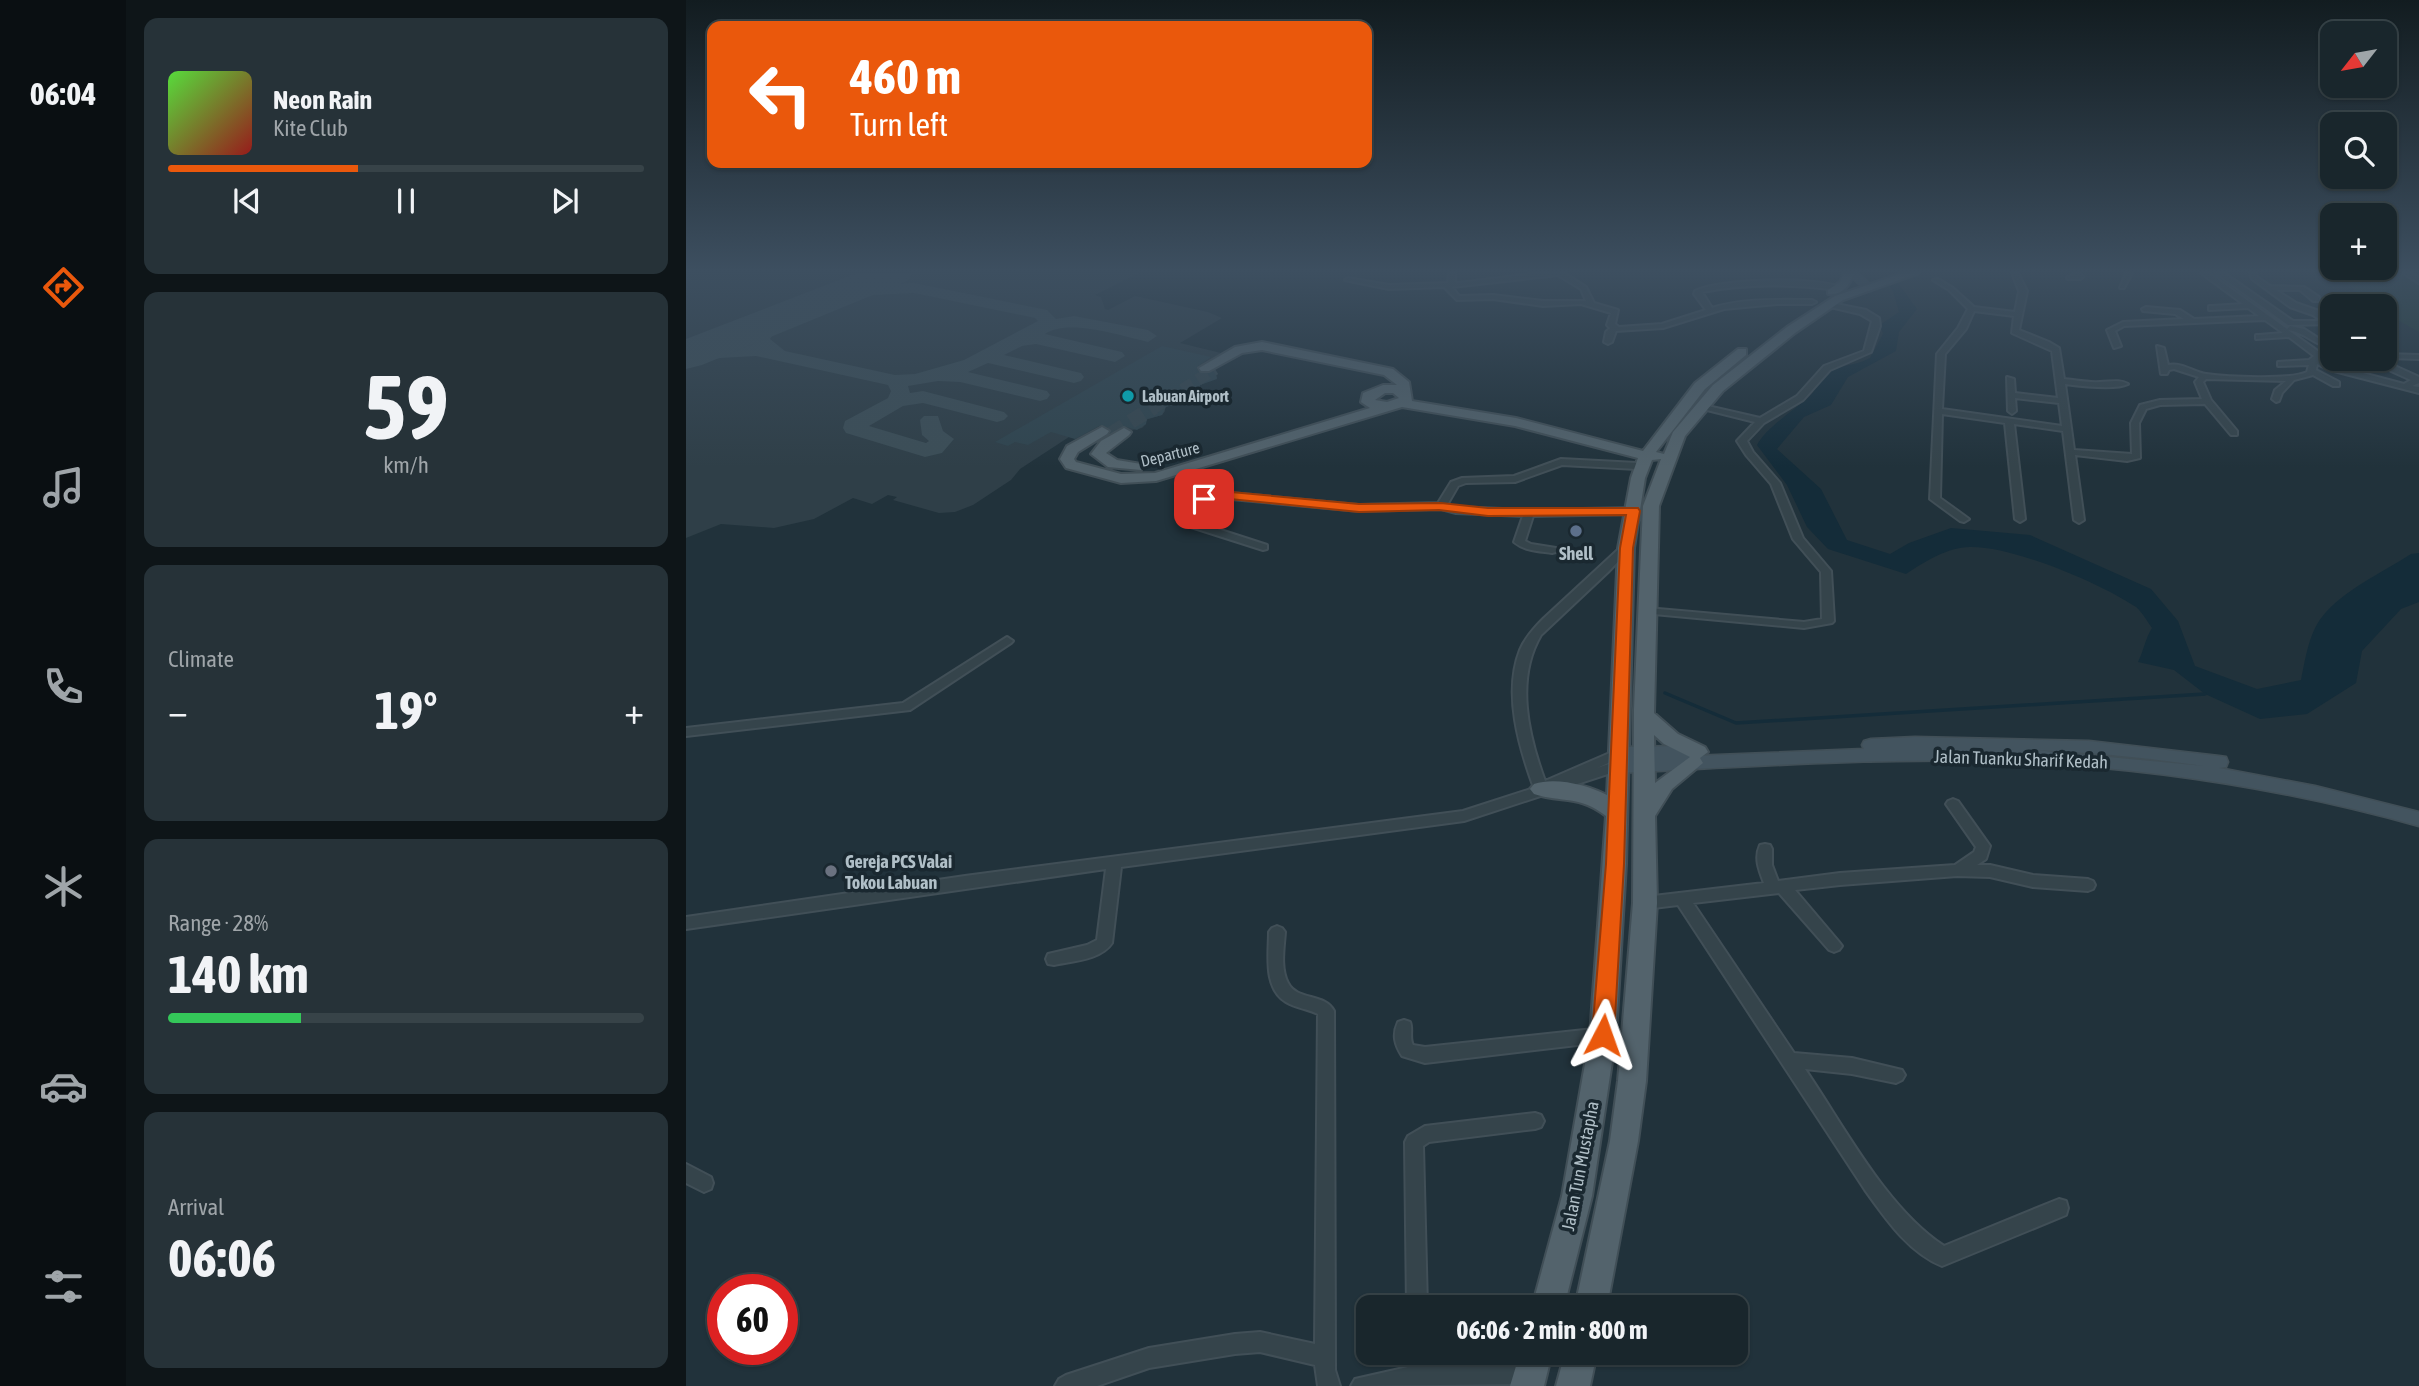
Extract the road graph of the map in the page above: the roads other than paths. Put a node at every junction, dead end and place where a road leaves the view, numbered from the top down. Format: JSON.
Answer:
{"nodes":[{"id":1,"x":1609,"y":338,"type":"edge"},
{"id":2,"x":1762,"y":338,"type":"edge"},
{"id":3,"x":1781,"y":338,"type":"edge"},
{"id":4,"x":1873,"y":338,"type":"edge"},
{"id":5,"x":1955,"y":338,"type":"edge"},
{"id":6,"x":2028,"y":338,"type":"edge"},
{"id":7,"x":2113,"y":338,"type":"edge"},
{"id":8,"x":2292,"y":338,"type":"edge"},
{"id":9,"x":1608,"y":342,"type":"dead end"},
{"id":10,"x":2117,"y":346,"type":"dead end"},
{"id":11,"x":2160,"y":348,"type":"dead end"},
{"id":12,"x":1298,"y":353,"type":"junction"},
{"id":13,"x":2419,"y":357,"type":"edge"},
{"id":14,"x":2397,"y":358,"type":"edge"},
{"id":15,"x":2320,"y":360,"type":"edge"},
{"id":16,"x":2315,"y":362,"type":"junction"},
{"id":17,"x":2281,"y":364,"type":"dead end"},
{"id":18,"x":2397,"y":370,"type":"edge"},
{"id":19,"x":2204,"y":376,"type":"junction"},
{"id":20,"x":2290,"y":378,"type":"junction"},
{"id":21,"x":2010,"y":379,"type":"dead end"},
{"id":22,"x":2060,"y":381,"type":"junction"},
{"id":23,"x":2124,"y":384,"type":"dead end"},
{"id":24,"x":2336,"y":384,"type":"dead end"},
{"id":25,"x":2405,"y":386,"type":"junction"},
{"id":26,"x":2419,"y":390,"type":"edge"},
{"id":27,"x":2012,"y":395,"type":"junction"},
{"id":28,"x":2276,"y":399,"type":"dead end"},
{"id":29,"x":1401,"y":400,"type":"junction"},
{"id":30,"x":2063,"y":401,"type":"junction"},
{"id":31,"x":2207,"y":401,"type":"junction"},
{"id":32,"x":1699,"y":408,"type":"junction"},
{"id":33,"x":1938,"y":411,"type":"junction"},
{"id":34,"x":2012,"y":411,"type":"dead end"},
{"id":35,"x":1675,"y":416,"type":"junction"},
{"id":36,"x":1761,"y":421,"type":"junction"},
{"id":37,"x":2010,"y":422,"type":"junction"},
{"id":38,"x":2067,"y":429,"type":"junction"},
{"id":39,"x":2234,"y":433,"type":"dead end"},
{"id":40,"x":1678,"y":435,"type":"junction"},
{"id":41,"x":1617,"y":445,"type":"junction"},
{"id":42,"x":1247,"y":451,"type":"junction"},
{"id":43,"x":2071,"y":452,"type":"junction"},
{"id":44,"x":1646,"y":461,"type":"junction"},
{"id":45,"x":1441,"y":506,"type":"junction"},
{"id":46,"x":1651,"y":506,"type":"junction"},
{"id":47,"x":1634,"y":511,"type":"junction"},
{"id":48,"x":1529,"y":513,"type":"junction"},
{"id":49,"x":1965,"y":519,"type":"dead end"},
{"id":50,"x":2020,"y":519,"type":"dead end"},
{"id":51,"x":2079,"y":520,"type":"dead end"},
{"id":52,"x":1263,"y":547,"type":"dead end"},
{"id":53,"x":1626,"y":548,"type":"junction"},
{"id":54,"x":1552,"y":550,"type":"dead end"},
{"id":55,"x":1647,"y":611,"type":"junction"},
{"id":56,"x":1007,"y":641,"type":"dead end"},
{"id":57,"x":1622,"y":693,"type":"joint"},
{"id":58,"x":1645,"y":712,"type":"junction"},
{"id":59,"x":686,"y":732,"type":"edge"},
{"id":60,"x":1645,"y":758,"type":"junction"},
{"id":61,"x":1696,"y":758,"type":"junction"},
{"id":62,"x":1618,"y":759,"type":"junction"},
{"id":63,"x":1541,"y":789,"type":"junction"},
{"id":64,"x":1953,"y":804,"type":"dead end"},
{"id":65,"x":2419,"y":808,"type":"edge"},
{"id":66,"x":1616,"y":812,"type":"junction"},
{"id":67,"x":1643,"y":818,"type":"junction"},
{"id":68,"x":2419,"y":819,"type":"edge"},
{"id":69,"x":1765,"y":849,"type":"dead end"},
{"id":70,"x":1114,"y":862,"type":"junction"},
{"id":71,"x":1957,"y":870,"type":"junction"},
{"id":72,"x":2088,"y":885,"type":"dead end"},
{"id":73,"x":1779,"y":889,"type":"junction"},
{"id":74,"x":1682,"y":900,"type":"junction"},
{"id":75,"x":1645,"y":903,"type":"junction"},
{"id":76,"x":686,"y":923,"type":"edge"},
{"id":77,"x":1277,"y":932,"type":"dead end"},
{"id":78,"x":1834,"y":946,"type":"dead end"},
{"id":79,"x":1054,"y":959,"type":"dead end"},
{"id":80,"x":1404,"y":1027,"type":"dead end"},
{"id":81,"x":1603,"y":1035,"type":"junction"},
{"id":82,"x":1789,"y":1060,"type":"junction"},
{"id":83,"x":1896,"y":1075,"type":"dead end"},
{"id":84,"x":1535,"y":1121,"type":"dead end"},
{"id":85,"x":686,"y":1172,"type":"edge"},
{"id":86,"x":704,"y":1183,"type":"dead end"},
{"id":87,"x":2059,"y":1208,"type":"dead end"},
{"id":88,"x":1417,"y":1295,"type":"edge"},
{"id":89,"x":1551,"y":1295,"type":"edge"},
{"id":90,"x":1593,"y":1295,"type":"edge"},
{"id":91,"x":1326,"y":1357,"type":"junction"},
{"id":92,"x":1418,"y":1365,"type":"edge"},
{"id":93,"x":1578,"y":1365,"type":"edge"},
{"id":94,"x":1531,"y":1370,"type":"edge"},
{"id":95,"x":1418,"y":1375,"type":"junction"},
{"id":96,"x":1066,"y":1386,"type":"edge"},
{"id":97,"x":1329,"y":1386,"type":"edge"},
{"id":98,"x":1362,"y":1386,"type":"edge"},
{"id":99,"x":1573,"y":1386,"type":"edge"}],
"edges":[{"from":1,"to":9,"type":"street"},
{"from":2,"to":35,"type":"main road","name":"Jalan Tun Mustapha"},
{"from":3,"to":32,"type":"main road"},
{"from":4,"to":36,"type":"street"},
{"from":5,"to":33,"type":"street"},
{"from":6,"to":22,"type":"street"},
{"from":7,"to":10,"type":"street"},
{"from":8,"to":16,"type":"street"},
{"from":11,"to":19,"type":"street"},
{"from":12,"to":12,"type":"main road"},
{"from":12,"to":29,"type":"main road"},
{"from":13,"to":14,"type":"street"},
{"from":15,"to":16,"type":"street"},
{"from":16,"to":17,"type":"street"},
{"from":16,"to":20,"type":"street"},
{"from":16,"to":24,"type":"street"},
{"from":16,"to":25,"type":"street"},
{"from":18,"to":25,"type":"street"},
{"from":19,"to":20,"type":"street"},
{"from":19,"to":31,"type":"street"},
{"from":20,"to":28,"type":"street"},
{"from":21,"to":27,"type":"street"},
{"from":22,"to":23,"type":"street"},
{"from":22,"to":30,"type":"street"},
{"from":25,"to":26,"type":"street"},
{"from":27,"to":30,"type":"street"},
{"from":27,"to":34,"type":"street"},
{"from":29,"to":41,"type":"main road"},
{"from":29,"to":42,"type":"main road"},
{"from":30,"to":38,"type":"street"},
{"from":31,"to":39,"type":"street"},
{"from":31,"to":43,"type":"street"},
{"from":32,"to":36,"type":"street"},
{"from":32,"to":40,"type":"main road"},
{"from":33,"to":37,"type":"street"},
{"from":33,"to":49,"type":"street"},
{"from":35,"to":41,"type":"main road"},
{"from":35,"to":44,"type":"main road","name":"Jalan Tun Mustapha"},
{"from":36,"to":55,"type":"street"},
{"from":37,"to":38,"type":"street"},
{"from":37,"to":50,"type":"street"},
{"from":38,"to":43,"type":"street"},
{"from":40,"to":44,"type":"main road"},
{"from":40,"to":46,"type":"main road"},
{"from":41,"to":44,"type":"main road"},
{"from":42,"to":42,"type":"main road","name":"Departure"},
{"from":43,"to":51,"type":"street"},
{"from":44,"to":45,"type":"street"},
{"from":44,"to":46,"type":"main road"},
{"from":44,"to":47,"type":"main road","name":"Jalan Tun Mustapha"},
{"from":45,"to":48,"type":"street"},
{"from":45,"to":52,"type":"street"},
{"from":46,"to":55,"type":"main road"},
{"from":47,"to":48,"type":"street"},
{"from":47,"to":53,"type":"main road","name":"Jalan Tun Mustapha"},
{"from":48,"to":54,"type":"street"},
{"from":53,"to":57,"type":"main road","name":"Jalan Tun Mustapha"},
{"from":53,"to":63,"type":"street"},
{"from":55,"to":58,"type":"main road"},
{"from":56,"to":59,"type":"street"},
{"from":57,"to":62,"type":"main road","name":"Jalan Tun Mustapha"},
{"from":58,"to":60,"type":"main road"},
{"from":58,"to":61,"type":"main road"},
{"from":60,"to":61,"type":"main road","name":"Jalan Tuanku Sharif Kedah"},
{"from":60,"to":62,"type":"main road","name":"Jalan Tuanku Sharif Kedah"},
{"from":60,"to":67,"type":"main road"},
{"from":61,"to":65,"type":"main road","name":"Jalan Tuanku Sharif Kedah"},
{"from":61,"to":67,"type":"main road"},
{"from":61,"to":68,"type":"main road","name":"Jalan Tuanku Sharif Kedah"},
{"from":62,"to":63,"type":"street"},
{"from":62,"to":66,"type":"main road","name":"Jalan Tun Mustapha"},
{"from":63,"to":66,"type":"main road"},
{"from":63,"to":70,"type":"street"},
{"from":64,"to":71,"type":"street"},
{"from":66,"to":81,"type":"main road","name":"Jalan Tun Mustapha"},
{"from":67,"to":75,"type":"main road"},
{"from":69,"to":73,"type":"street"},
{"from":70,"to":76,"type":"street"},
{"from":70,"to":79,"type":"street"},
{"from":71,"to":72,"type":"street"},
{"from":71,"to":73,"type":"street"},
{"from":73,"to":74,"type":"street"},
{"from":73,"to":78,"type":"street"},
{"from":74,"to":75,"type":"street"},
{"from":74,"to":82,"type":"street"},
{"from":75,"to":90,"type":"main road"},
{"from":77,"to":91,"type":"street"},
{"from":80,"to":81,"type":"street"},
{"from":81,"to":89,"type":"main road","name":"Jalan Tun Mustapha"},
{"from":82,"to":83,"type":"street"},
{"from":82,"to":87,"type":"street"},
{"from":84,"to":88,"type":"street"},
{"from":85,"to":86,"type":"street"},
{"from":91,"to":96,"type":"street"},
{"from":91,"to":97,"type":"street"},
{"from":92,"to":95,"type":"street"},
{"from":93,"to":99,"type":"main road"},
{"from":94,"to":95,"type":"street"},
{"from":95,"to":98,"type":"street"}]}
